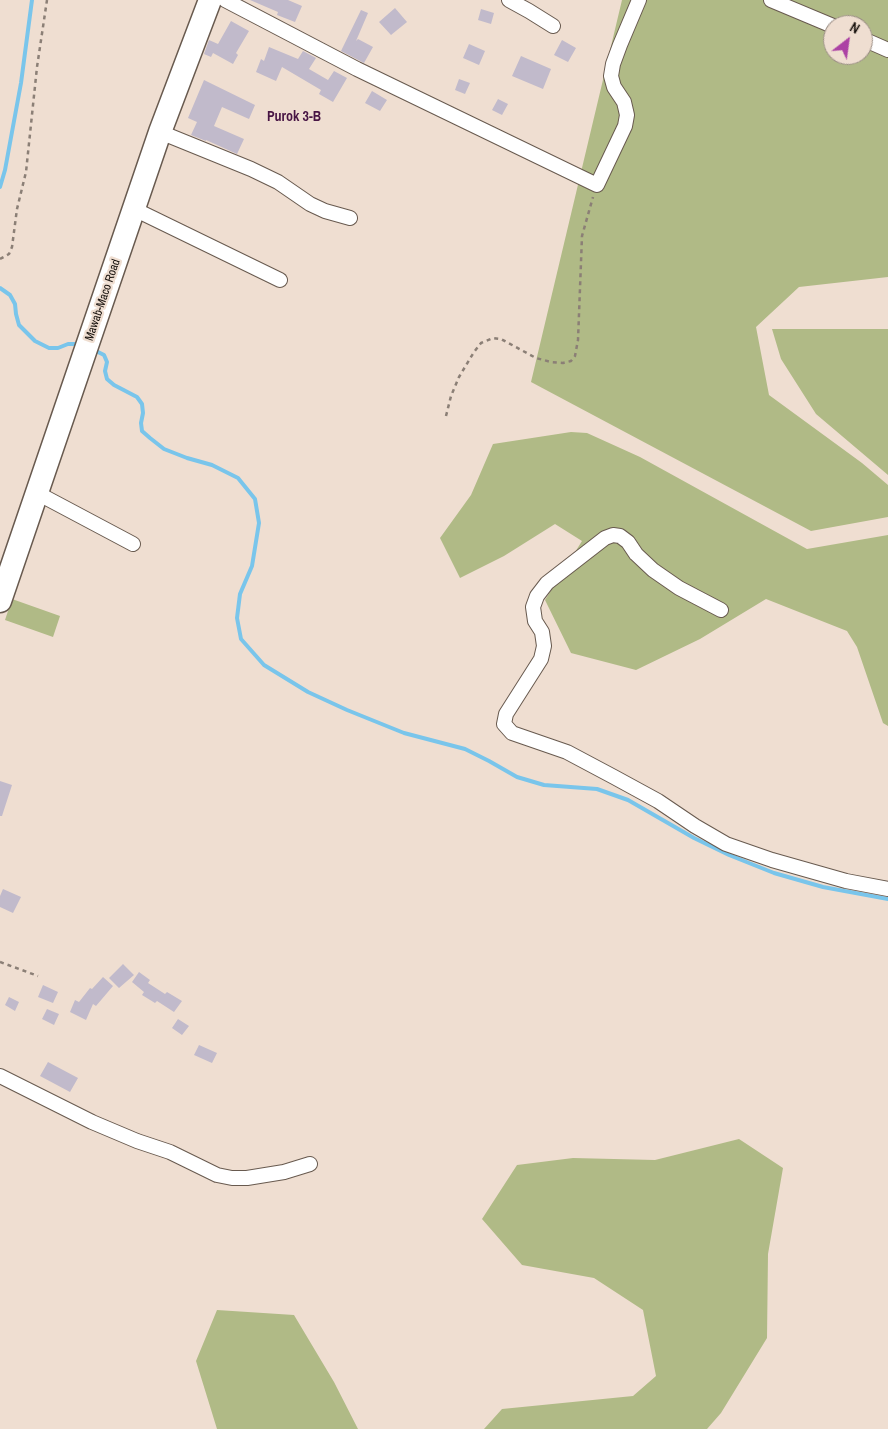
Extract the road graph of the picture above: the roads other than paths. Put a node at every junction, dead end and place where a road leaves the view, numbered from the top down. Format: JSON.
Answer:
{"nodes":[{"id":1,"x":210,"y":0,"type":"edge"},
{"id":2,"x":225,"y":0,"type":"edge"},
{"id":3,"x":509,"y":0,"type":"edge"},
{"id":4,"x":639,"y":0,"type":"edge"},
{"id":5,"x":771,"y":0,"type":"edge"},
{"id":6,"x":823,"y":22,"type":"edge"},
{"id":7,"x":553,"y":26,"type":"dead end"},
{"id":8,"x":873,"y":43,"type":"edge"},
{"id":9,"x":888,"y":50,"type":"edge"},
{"id":10,"x":160,"y":132,"type":"junction"},
{"id":11,"x":134,"y":209,"type":"junction"},
{"id":12,"x":350,"y":218,"type":"dead end"},
{"id":13,"x":280,"y":280,"type":"dead end"},
{"id":14,"x":37,"y":493,"type":"junction"},
{"id":15,"x":134,"y":544,"type":"dead end"},
{"id":16,"x":0,"y":600,"type":"edge"},
{"id":17,"x":721,"y":610,"type":"dead end"},
{"id":18,"x":888,"y":889,"type":"edge"},
{"id":19,"x":0,"y":1076,"type":"edge"},
{"id":20,"x":310,"y":1164,"type":"dead end"}],
"edges":[{"from":1,"to":10,"type":"main road","name":"Mawab-Maco Road"},
{"from":2,"to":4,"type":"street"},
{"from":3,"to":7,"type":"street"},
{"from":5,"to":6,"type":"street"},
{"from":8,"to":9,"type":"street"},
{"from":10,"to":11,"type":"main road","name":"Mawab-Maco Road"},
{"from":10,"to":12,"type":"street"},
{"from":11,"to":13,"type":"street"},
{"from":11,"to":14,"type":"main road","name":"Mawab-Maco Road"},
{"from":14,"to":15,"type":"street"},
{"from":14,"to":16,"type":"main road","name":"Mawab-Maco Road"},
{"from":17,"to":18,"type":"street"},
{"from":19,"to":20,"type":"street"}]}
